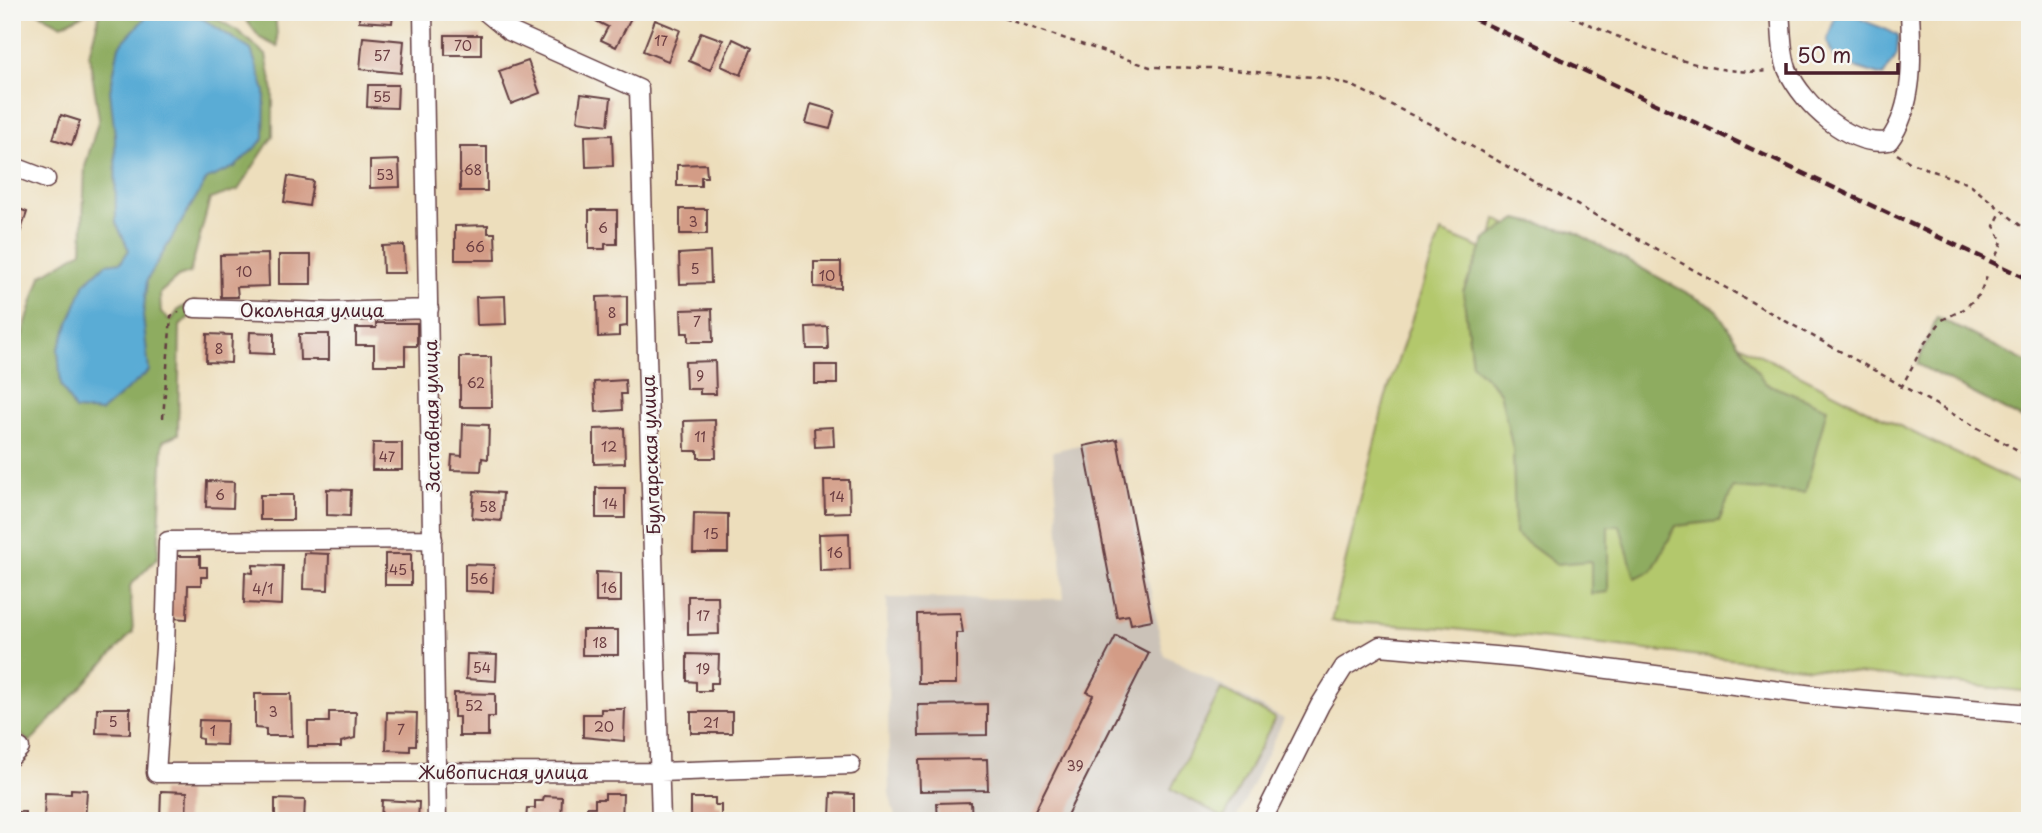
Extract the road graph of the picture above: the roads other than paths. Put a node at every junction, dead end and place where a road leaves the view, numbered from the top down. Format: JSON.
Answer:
{"nodes":[{"id":1,"x":423,"y":12,"type":"edge"},
{"id":2,"x":486,"y":12,"type":"edge"},
{"id":3,"x":1780,"y":12,"type":"edge"},
{"id":4,"x":1910,"y":12,"type":"edge"},
{"id":5,"x":12,"y":166,"type":"edge"},
{"id":6,"x":46,"y":178,"type":"dead end"},
{"id":7,"x":195,"y":308,"type":"road end"},
{"id":8,"x":429,"y":309,"type":"junction"},
{"id":9,"x":433,"y":539,"type":"junction"},
{"id":10,"x":2030,"y":714,"type":"edge"},
{"id":11,"x":851,"y":765,"type":"dead end"},
{"id":12,"x":436,"y":772,"type":"junction"},
{"id":13,"x":660,"y":772,"type":"junction"},
{"id":14,"x":437,"y":821,"type":"edge"},
{"id":15,"x":661,"y":821,"type":"edge"},
{"id":16,"x":1262,"y":821,"type":"edge"}],
"edges":[{"from":1,"to":8,"type":"street","name":"Заставная улица"},
{"from":2,"to":13,"type":"street","name":"Булгарская улица"},
{"from":3,"to":4,"type":"street"},
{"from":5,"to":6,"type":"street"},
{"from":7,"to":8,"type":"street","name":"Окольная улица"},
{"from":8,"to":9,"type":"street","name":"Заставная улица"},
{"from":9,"to":12,"type":"street","name":"Заставная улица"},
{"from":9,"to":12,"type":"street","name":"Живописная улица"},
{"from":10,"to":16,"type":"street"},
{"from":11,"to":13,"type":"street","name":"Живописная улица"},
{"from":12,"to":13,"type":"street","name":"Живописная улица"},
{"from":12,"to":14,"type":"street","name":"Заставная улица"},
{"from":13,"to":15,"type":"street","name":"Булгарская улица"}]}
